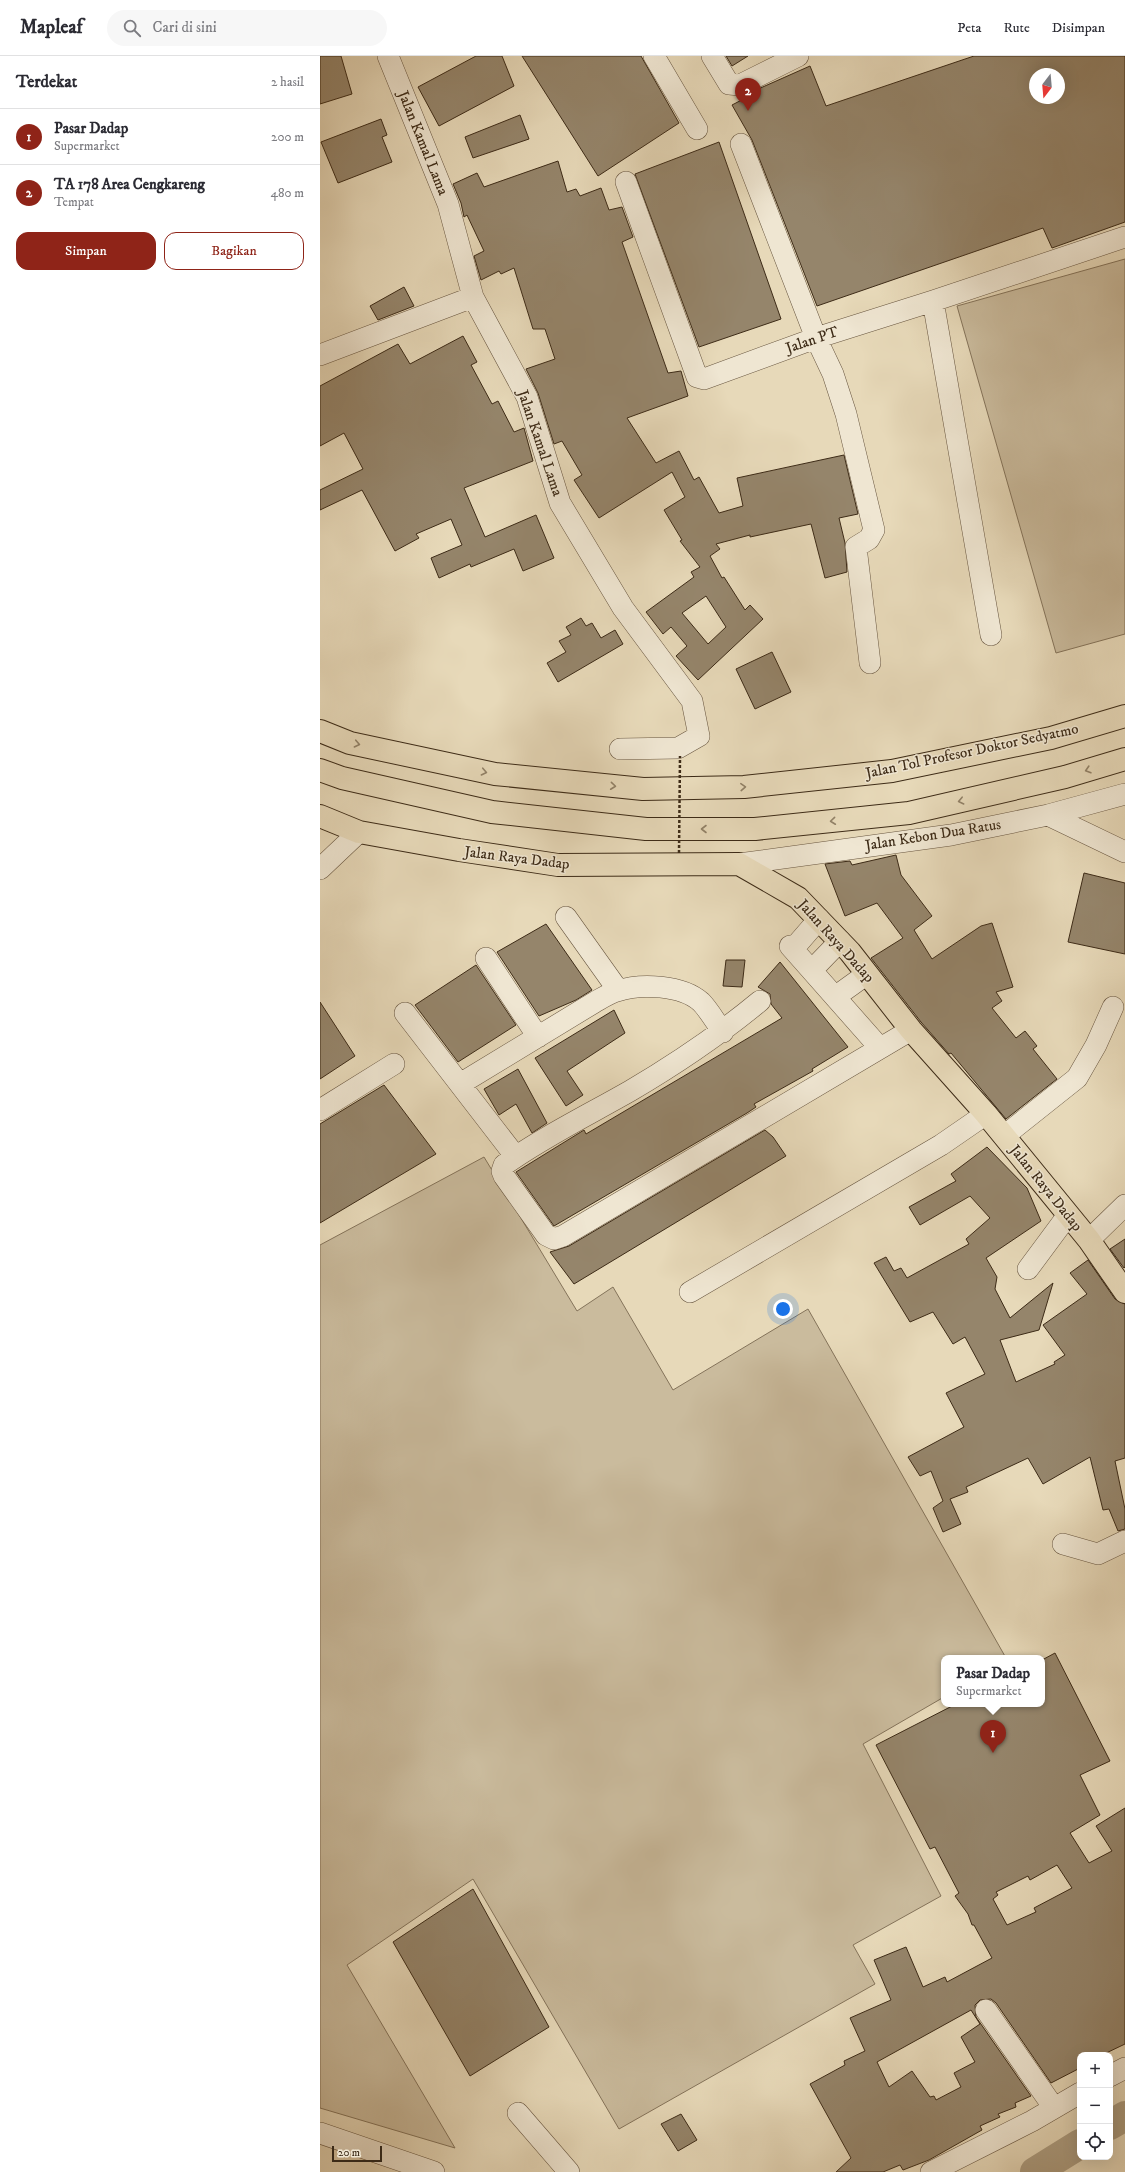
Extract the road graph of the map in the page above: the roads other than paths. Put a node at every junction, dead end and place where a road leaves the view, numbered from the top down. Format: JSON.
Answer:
{"nodes":[{"id":1,"x":388,"y":56,"type":"edge"},
{"id":2,"x":654,"y":56,"type":"edge"},
{"id":3,"x":712,"y":56,"type":"edge"},
{"id":4,"x":798,"y":56,"type":"edge"},
{"id":5,"x":697,"y":129,"type":"dead end"},
{"id":6,"x":741,"y":144,"type":"dead end"},
{"id":7,"x":626,"y":182,"type":"dead end"},
{"id":8,"x":1125,"y":237,"type":"edge"},
{"id":9,"x":473,"y":297,"type":"junction"},
{"id":10,"x":933,"y":301,"type":"junction"},
{"id":11,"x":816,"y":338,"type":"junction"},
{"id":12,"x":320,"y":355,"type":"edge"},
{"id":13,"x":991,"y":635,"type":"dead end"},
{"id":14,"x":870,"y":663,"type":"dead end"},
{"id":15,"x":1125,"y":716,"type":"edge"},
{"id":16,"x":320,"y":731,"type":"edge"},
{"id":17,"x":620,"y":749,"type":"dead end"},
{"id":18,"x":1125,"y":759,"type":"edge"},
{"id":19,"x":320,"y":770,"type":"edge"},
{"id":20,"x":1125,"y":794,"type":"edge"},
{"id":21,"x":1048,"y":815,"type":"junction"},
{"id":22,"x":320,"y":816,"type":"edge"},
{"id":23,"x":359,"y":832,"type":"junction"},
{"id":24,"x":1125,"y":852,"type":"edge"},
{"id":25,"x":738,"y":864,"type":"junction"},
{"id":26,"x":320,"y":869,"type":"edge"},
{"id":27,"x":566,"y":917,"type":"dead end"},
{"id":28,"x":819,"y":919,"type":"junction"},
{"id":29,"x":840,"y":941,"type":"junction"},
{"id":30,"x":486,"y":958,"type":"dead end"},
{"id":31,"x":812,"y":970,"type":"junction"},
{"id":32,"x":867,"y":974,"type":"junction"},
{"id":33,"x":618,"y":990,"type":"junction"},
{"id":34,"x":835,"y":997,"type":"junction"},
{"id":35,"x":760,"y":1001,"type":"dead end"},
{"id":36,"x":1113,"y":1006,"type":"dead end"},
{"id":37,"x":405,"y":1013,"type":"dead end"},
{"id":38,"x":911,"y":1030,"type":"junction"},
{"id":39,"x":723,"y":1032,"type":"junction"},
{"id":40,"x":538,"y":1037,"type":"junction"},
{"id":41,"x":880,"y":1048,"type":"junction"},
{"id":42,"x":394,"y":1064,"type":"dead end"},
{"id":43,"x":460,"y":1084,"type":"junction"},
{"id":44,"x":320,"y":1110,"type":"edge"},
{"id":45,"x":986,"y":1114,"type":"junction"},
{"id":46,"x":1004,"y":1136,"type":"junction"},
{"id":47,"x":516,"y":1157,"type":"junction"},
{"id":48,"x":1125,"y":1205,"type":"edge"},
{"id":49,"x":1068,"y":1216,"type":"junction"},
{"id":50,"x":1089,"y":1240,"type":"junction"},
{"id":51,"x":1028,"y":1269,"type":"dead end"},
{"id":52,"x":690,"y":1292,"type":"dead end"},
{"id":53,"x":1125,"y":1292,"type":"edge"},
{"id":54,"x":1125,"y":1541,"type":"edge"},
{"id":55,"x":1063,"y":1544,"type":"dead end"},
{"id":56,"x":986,"y":2010,"type":"dead end"},
{"id":57,"x":1125,"y":2068,"type":"edge"},
{"id":58,"x":1113,"y":2074,"type":"edge"},
{"id":59,"x":1077,"y":2095,"type":"edge"},
{"id":60,"x":1054,"y":2108,"type":"junction"},
{"id":61,"x":518,"y":2114,"type":"dead end"},
{"id":62,"x":320,"y":2133,"type":"edge"},
{"id":63,"x":434,"y":2172,"type":"edge"},
{"id":64,"x":569,"y":2172,"type":"edge"},
{"id":65,"x":932,"y":2172,"type":"edge"}],
"edges":[{"from":1,"to":9,"type":"street","name":"Jalan Kamal Lama"},
{"from":2,"to":5,"type":"street"},
{"from":3,"to":4,"type":"street"},
{"from":6,"to":11,"type":"street"},
{"from":7,"to":11,"type":"street","name":"Jalan PT"},
{"from":8,"to":10,"type":"street","name":"Jalan PT"},
{"from":9,"to":12,"type":"street"},
{"from":9,"to":17,"type":"street","name":"Jalan Kamal Lama"},
{"from":10,"to":11,"type":"street","name":"Jalan PT"},
{"from":10,"to":13,"type":"street"},
{"from":11,"to":14,"type":"street"},
{"from":16,"to":15,"type":"main road","name":"Jalan Tol Profesor Doktor Sedyatmo","one_way":true},
{"from":18,"to":19,"type":"main road","one_way":true},
{"from":20,"to":21,"type":"street","name":"Jalan Kebon Dua Ratus"},
{"from":21,"to":24,"type":"street"},
{"from":21,"to":25,"type":"street","name":"Jalan Kebon Dua Ratus"},
{"from":22,"to":23,"type":"main road","name":"Jalan Raya Dadap"},
{"from":23,"to":25,"type":"main road","name":"Jalan Raya Dadap"},
{"from":23,"to":26,"type":"street"},
{"from":25,"to":28,"type":"main road","name":"Jalan Raya Dadap"},
{"from":27,"to":33,"type":"street"},
{"from":28,"to":29,"type":"main road","name":"Jalan Raya Dadap"},
{"from":28,"to":31,"type":"street"},
{"from":29,"to":31,"type":"street"},
{"from":29,"to":32,"type":"main road","name":"Jalan Raya Dadap"},
{"from":30,"to":40,"type":"street"},
{"from":31,"to":34,"type":"street"},
{"from":32,"to":34,"type":"street"},
{"from":32,"to":38,"type":"main road","name":"Jalan Raya Dadap"},
{"from":33,"to":39,"type":"street"},
{"from":33,"to":40,"type":"street"},
{"from":34,"to":41,"type":"street"},
{"from":35,"to":39,"type":"street"},
{"from":36,"to":46,"type":"street"},
{"from":37,"to":43,"type":"street"},
{"from":38,"to":41,"type":"street"},
{"from":38,"to":45,"type":"main road","name":"Jalan Raya Dadap"},
{"from":39,"to":47,"type":"street"},
{"from":40,"to":43,"type":"street"},
{"from":41,"to":47,"type":"street"},
{"from":42,"to":44,"type":"street"},
{"from":43,"to":47,"type":"street"},
{"from":45,"to":46,"type":"main road","name":"Jalan Raya Dadap"},
{"from":45,"to":52,"type":"street"},
{"from":46,"to":49,"type":"main road","name":"Jalan Raya Dadap"},
{"from":48,"to":50,"type":"street"},
{"from":49,"to":50,"type":"main road","name":"Jalan Raya Dadap"},
{"from":49,"to":51,"type":"street"},
{"from":50,"to":53,"type":"main road","name":"Jalan Raya Dadap"},
{"from":54,"to":55,"type":"street"},
{"from":56,"to":60,"type":"street"},
{"from":57,"to":58,"type":"street"},
{"from":59,"to":60,"type":"street"},
{"from":60,"to":65,"type":"street"},
{"from":61,"to":64,"type":"street"},
{"from":62,"to":63,"type":"street"}]}
